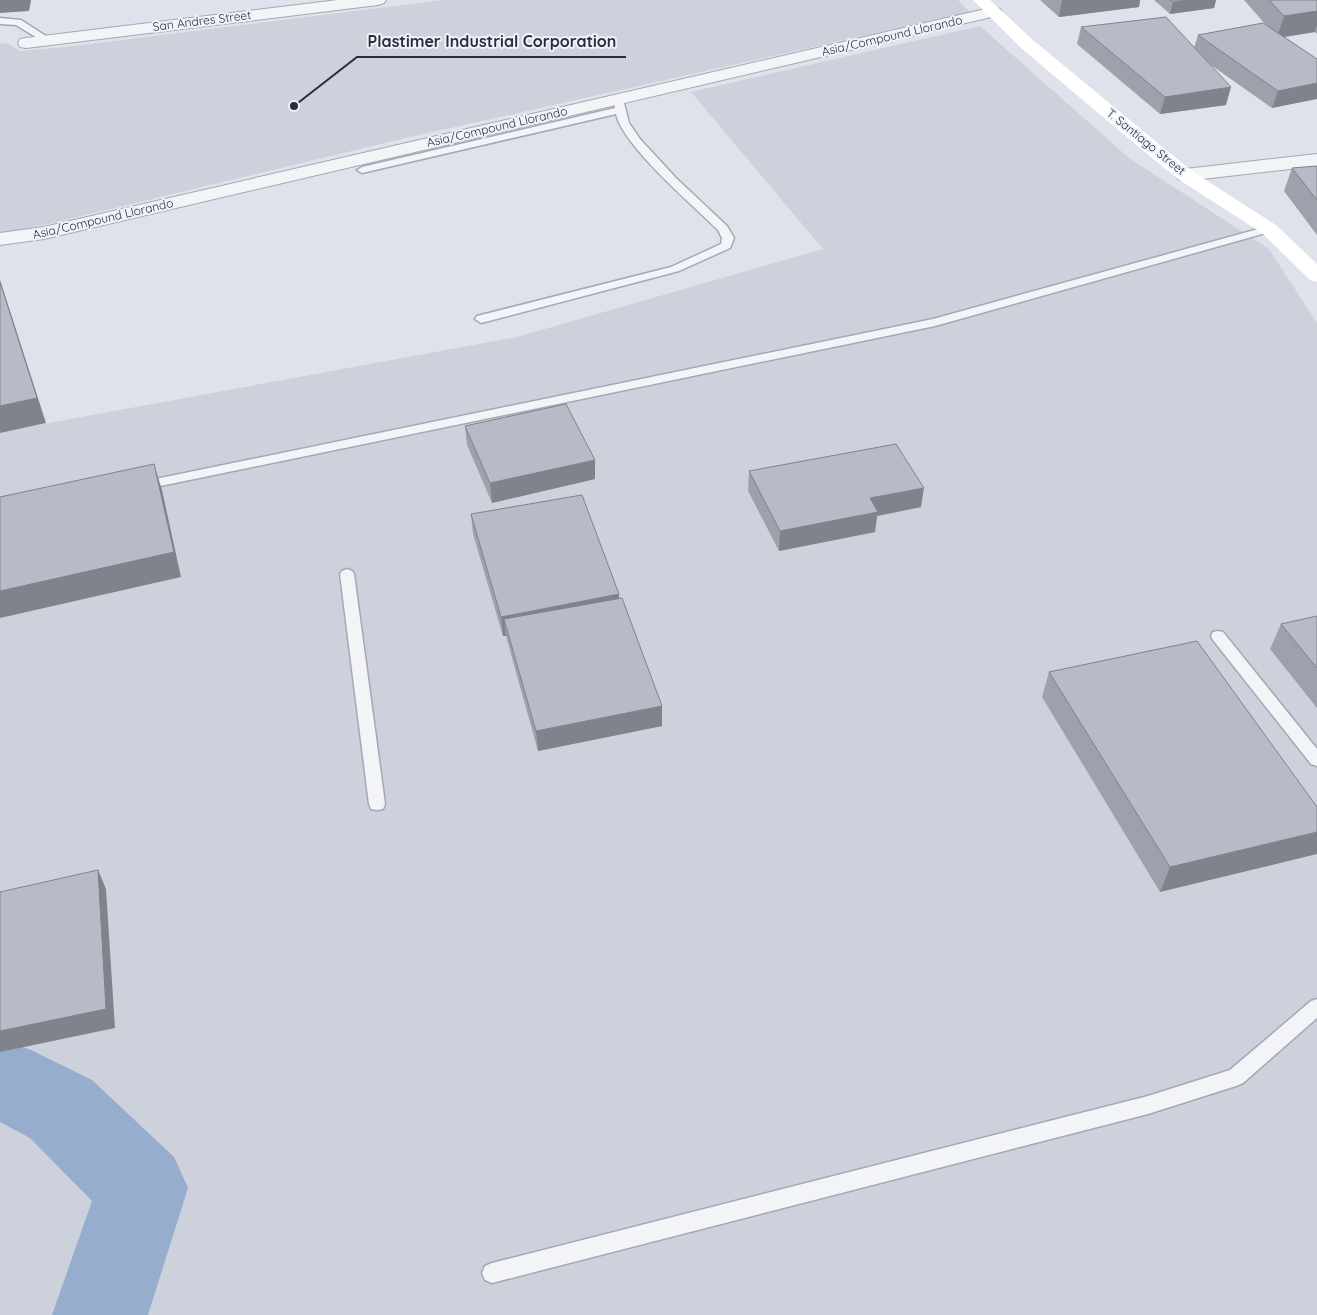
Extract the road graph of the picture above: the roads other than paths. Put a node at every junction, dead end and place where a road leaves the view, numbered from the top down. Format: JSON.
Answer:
{"nodes":[{"id":1,"x":378,"y":0,"type":"edge"},
{"id":2,"x":987,"y":6,"type":"edge"},
{"id":3,"x":0,"y":21,"type":"edge"},
{"id":4,"x":47,"y":40,"type":"junction"},
{"id":5,"x":26,"y":43,"type":"dead end"},
{"id":6,"x":618,"y":104,"type":"junction"},
{"id":7,"x":1317,"y":160,"type":"edge"},
{"id":8,"x":362,"y":170,"type":"dead end"},
{"id":9,"x":1186,"y":175,"type":"junction"},
{"id":10,"x":1269,"y":229,"type":"junction"},
{"id":11,"x":0,"y":239,"type":"edge"},
{"id":12,"x":1317,"y":276,"type":"edge"},
{"id":13,"x":480,"y":319,"type":"dead end"},
{"id":14,"x":127,"y":489,"type":"edge"},
{"id":15,"x":346,"y":574,"type":"dead end"},
{"id":16,"x":1218,"y":636,"type":"dead end"},
{"id":17,"x":1317,"y":760,"type":"edge"},
{"id":18,"x":377,"y":804,"type":"dead end"},
{"id":19,"x":1317,"y":1007,"type":"edge"},
{"id":20,"x":492,"y":1273,"type":"dead end"}],
"edges":[{"from":1,"to":4,"type":"street","name":"San Andres Street"},
{"from":2,"to":6,"type":"street","name":"Asia/Compound Llorando"},
{"from":2,"to":9,"type":"main road","name":"T. Santiago Street"},
{"from":3,"to":4,"type":"lane"},
{"from":4,"to":5,"type":"street","name":"San Andres Street"},
{"from":6,"to":8,"type":"lane"},
{"from":6,"to":11,"type":"street","name":"Asia/Compound Llorando"},
{"from":6,"to":13,"type":"lane"},
{"from":7,"to":9,"type":"street"},
{"from":9,"to":10,"type":"main road","name":"T. Santiago Street"},
{"from":10,"to":12,"type":"main road","name":"T. Santiago Street"},
{"from":10,"to":14,"type":"lane"},
{"from":15,"to":18,"type":"lane"},
{"from":16,"to":17,"type":"lane"},
{"from":19,"to":20,"type":"lane"}]}
